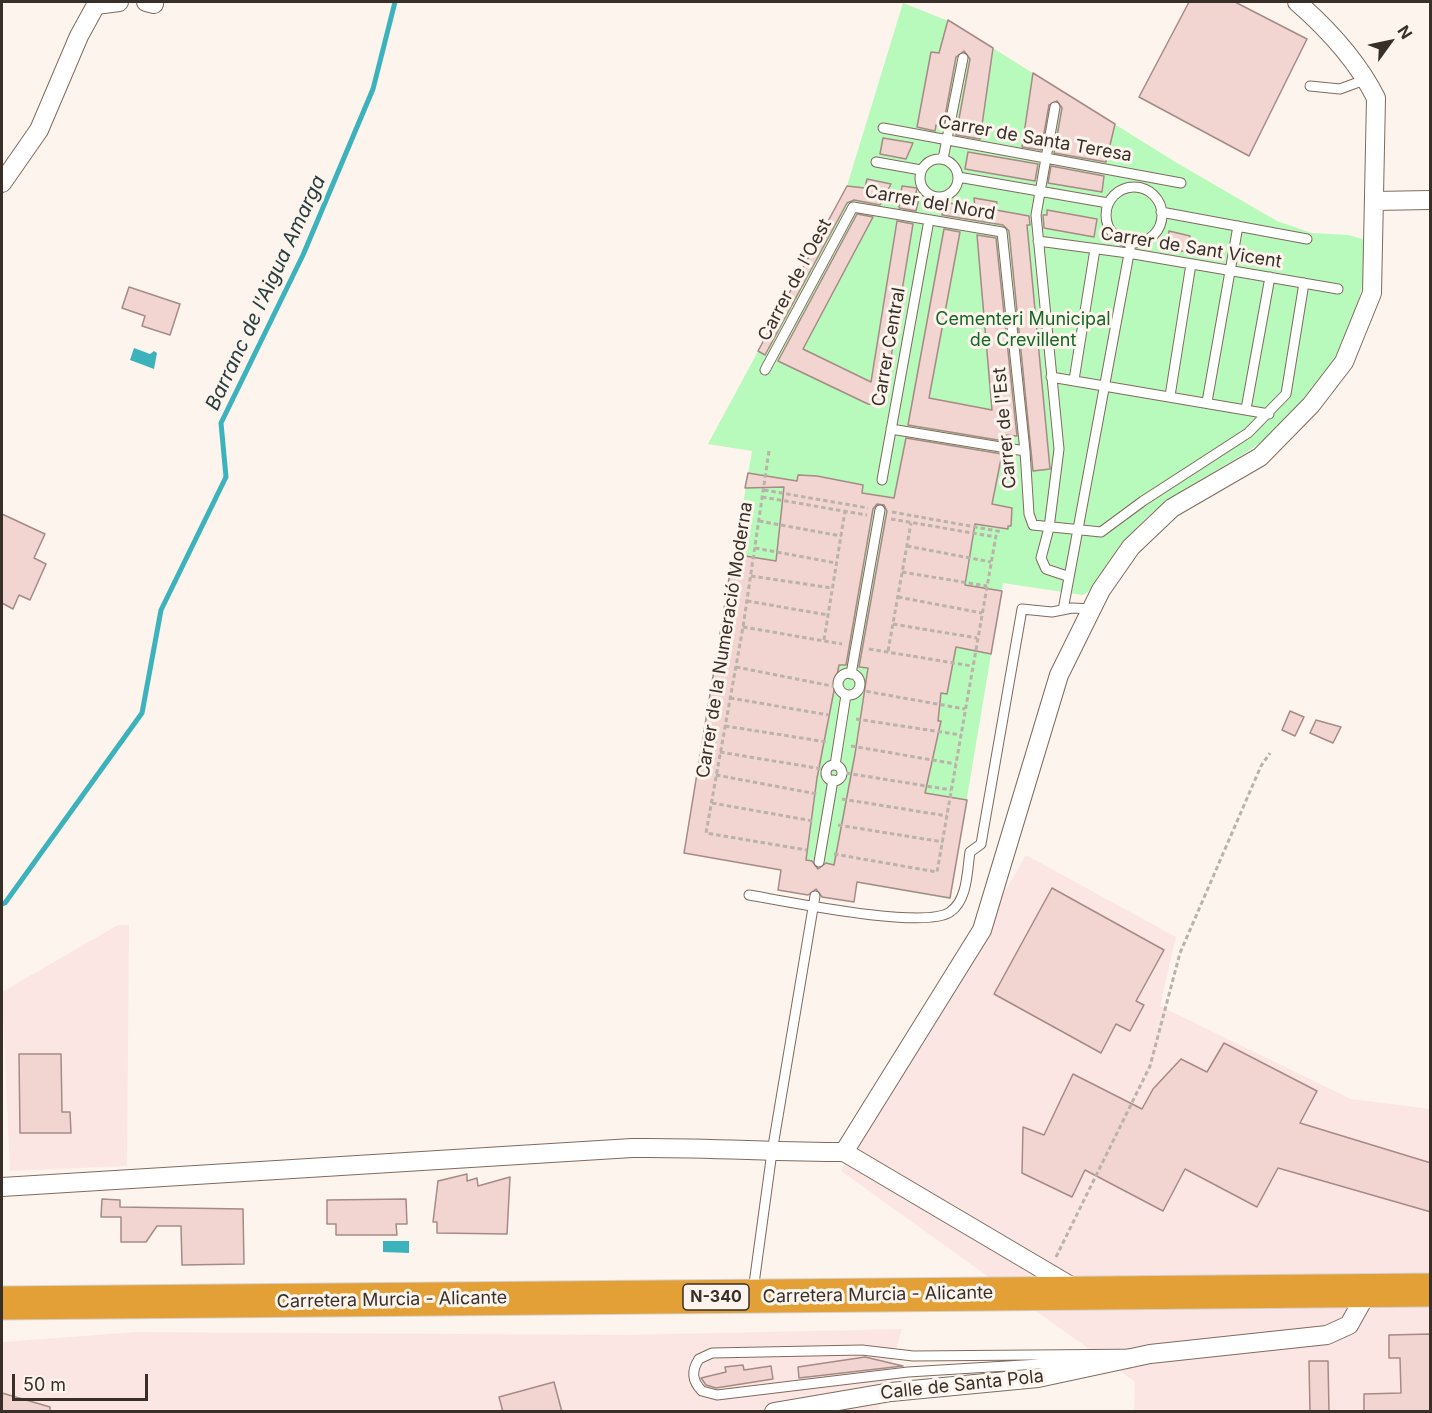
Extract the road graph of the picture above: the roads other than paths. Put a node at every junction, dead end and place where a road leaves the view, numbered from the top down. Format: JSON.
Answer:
{"nodes":[{"id":1,"x":119,"y":2,"type":"edge"},
{"id":2,"x":1297,"y":2,"type":"edge"},
{"id":3,"x":963,"y":58,"type":"dead end"},
{"id":4,"x":1367,"y":79,"type":"junction"},
{"id":5,"x":1310,"y":86,"type":"dead end"},
{"id":6,"x":1055,"y":107,"type":"dead end"},
{"id":7,"x":883,"y":128,"type":"dead end"},
{"id":8,"x":946,"y":140,"type":"junction"},
{"id":9,"x":1046,"y":158,"type":"junction"},
{"id":10,"x":943,"y":159,"type":"junction"},
{"id":11,"x":876,"y":162,"type":"dead end"},
{"id":12,"x":921,"y":170,"type":"junction"},
{"id":13,"x":1134,"y":174,"type":"junction"},
{"id":14,"x":958,"y":177,"type":"junction"},
{"id":15,"x":2,"y":183,"type":"edge"},
{"id":16,"x":1181,"y":183,"type":"dead end"},
{"id":17,"x":1133,"y":187,"type":"junction"},
{"id":18,"x":1042,"y":192,"type":"junction"},
{"id":19,"x":1431,"y":200,"type":"edge"},
{"id":20,"x":1374,"y":201,"type":"junction"},
{"id":21,"x":1108,"y":203,"type":"junction"},
{"id":22,"x":853,"y":207,"type":"joint"},
{"id":23,"x":1161,"y":212,"type":"junction"},
{"id":24,"x":929,"y":220,"type":"junction"},
{"id":25,"x":1238,"y":226,"type":"junction"},
{"id":26,"x":1002,"y":232,"type":"joint"},
{"id":27,"x":1307,"y":239,"type":"dead end"},
{"id":28,"x":1038,"y":241,"type":"junction"},
{"id":29,"x":1131,"y":243,"type":"junction"},
{"id":30,"x":1095,"y":249,"type":"junction"},
{"id":31,"x":1128,"y":253,"type":"junction"},
{"id":32,"x":1191,"y":264,"type":"junction"},
{"id":33,"x":1230,"y":270,"type":"junction"},
{"id":34,"x":1270,"y":277,"type":"junction"},
{"id":35,"x":1304,"y":283,"type":"junction"},
{"id":36,"x":1338,"y":289,"type":"dead end"},
{"id":37,"x":765,"y":370,"type":"dead end"},
{"id":38,"x":1051,"y":377,"type":"junction"},
{"id":39,"x":1074,"y":380,"type":"junction"},
{"id":40,"x":1102,"y":384,"type":"junction"},
{"id":41,"x":1170,"y":396,"type":"junction"},
{"id":42,"x":1207,"y":402,"type":"junction"},
{"id":43,"x":1246,"y":409,"type":"junction"},
{"id":44,"x":1269,"y":414,"type":"junction"},
{"id":45,"x":891,"y":429,"type":"junction"},
{"id":46,"x":1025,"y":451,"type":"junction"},
{"id":47,"x":882,"y":480,"type":"dead end"},
{"id":48,"x":880,"y":510,"type":"dead end"},
{"id":49,"x":1049,"y":528,"type":"junction"},
{"id":50,"x":1078,"y":532,"type":"junction"},
{"id":51,"x":1067,"y":576,"type":"junction"},
{"id":52,"x":1092,"y":609,"type":"junction"},
{"id":53,"x":1063,"y":610,"type":"junction"},
{"id":54,"x":851,"y":674,"type":"junction"},
{"id":55,"x":843,"y":691,"type":"junction"},
{"id":56,"x":819,"y":862,"type":"dead end"},
{"id":57,"x":749,"y":895,"type":"dead end"},
{"id":58,"x":815,"y":901,"type":"junction"},
{"id":59,"x":772,"y":1152,"type":"junction"},
{"id":60,"x":844,"y":1152,"type":"junction"},
{"id":61,"x":2,"y":1187,"type":"edge"},
{"id":62,"x":1431,"y":1290,"type":"edge"},
{"id":63,"x":1368,"y":1291,"type":"junction"},
{"id":64,"x":1083,"y":1294,"type":"junction"},
{"id":65,"x":752,"y":1296,"type":"junction"},
{"id":66,"x":2,"y":1304,"type":"edge"},
{"id":67,"x":1150,"y":1354,"type":"junction"},
{"id":68,"x":774,"y":1412,"type":"edge"}],
"edges":[{"from":1,"to":15,"type":"street"},
{"from":2,"to":4,"type":"street"},
{"from":3,"to":8,"type":"lane"},
{"from":4,"to":5,"type":"lane"},
{"from":4,"to":20,"type":"street"},
{"from":6,"to":9,"type":"lane"},
{"from":7,"to":8,"type":"lane","name":"Carrer de Santa Teresa"},
{"from":8,"to":9,"type":"lane","name":"Carrer de Santa Teresa"},
{"from":8,"to":10,"type":"lane"},
{"from":9,"to":13,"type":"lane","name":"Carrer de Santa Teresa"},
{"from":9,"to":18,"type":"lane"},
{"from":10,"to":12,"type":"lane"},
{"from":10,"to":14,"type":"lane"},
{"from":11,"to":12,"type":"lane"},
{"from":12,"to":14,"type":"lane"},
{"from":13,"to":16,"type":"lane","name":"Carrer de Santa Teresa"},
{"from":13,"to":17,"type":"lane"},
{"from":14,"to":18,"type":"lane"},
{"from":17,"to":21,"type":"lane"},
{"from":17,"to":23,"type":"lane"},
{"from":18,"to":21,"type":"lane"},
{"from":18,"to":28,"type":"lane"},
{"from":19,"to":20,"type":"street"},
{"from":20,"to":52,"type":"street"},
{"from":21,"to":29,"type":"lane"},
{"from":22,"to":24,"type":"lane","name":"Carrer del Nord"},
{"from":22,"to":37,"type":"lane","name":"Carrer de l'Oest"},
{"from":23,"to":25,"type":"lane"},
{"from":23,"to":29,"type":"lane"},
{"from":24,"to":26,"type":"lane","name":"Carrer del Nord"},
{"from":24,"to":45,"type":"lane","name":"Carrer Central"},
{"from":25,"to":27,"type":"lane"},
{"from":25,"to":33,"type":"lane"},
{"from":26,"to":46,"type":"lane","name":"Carrer de l'Est"},
{"from":28,"to":30,"type":"lane","name":"Carrer de Sant Vicent"},
{"from":28,"to":38,"type":"lane"},
{"from":29,"to":31,"type":"lane"},
{"from":30,"to":31,"type":"lane","name":"Carrer de Sant Vicent"},
{"from":30,"to":39,"type":"lane"},
{"from":31,"to":32,"type":"lane","name":"Carrer de Sant Vicent"},
{"from":31,"to":40,"type":"lane"},
{"from":32,"to":33,"type":"lane","name":"Carrer de Sant Vicent"},
{"from":32,"to":41,"type":"lane"},
{"from":33,"to":34,"type":"lane","name":"Carrer de Sant Vicent"},
{"from":33,"to":42,"type":"lane"},
{"from":34,"to":35,"type":"lane","name":"Carrer de Sant Vicent"},
{"from":34,"to":43,"type":"lane"},
{"from":35,"to":36,"type":"lane","name":"Carrer de Sant Vicent"},
{"from":35,"to":44,"type":"lane"},
{"from":38,"to":39,"type":"lane"},
{"from":38,"to":49,"type":"lane"},
{"from":39,"to":40,"type":"lane"},
{"from":40,"to":41,"type":"lane"},
{"from":40,"to":50,"type":"lane"},
{"from":41,"to":42,"type":"lane"},
{"from":42,"to":43,"type":"lane"},
{"from":43,"to":44,"type":"lane"},
{"from":44,"to":50,"type":"lane"},
{"from":45,"to":46,"type":"lane"},
{"from":45,"to":47,"type":"lane","name":"Carrer Central"},
{"from":46,"to":49,"type":"lane","name":"Carrer de l'Est"},
{"from":48,"to":54,"type":"lane"},
{"from":49,"to":50,"type":"lane"},
{"from":49,"to":51,"type":"lane"},
{"from":50,"to":51,"type":"lane"},
{"from":51,"to":53,"type":"lane"},
{"from":52,"to":53,"type":"lane"},
{"from":52,"to":60,"type":"street"},
{"from":53,"to":58,"type":"lane"},
{"from":54,"to":55,"type":"lane"},
{"from":54,"to":55,"type":"lane"},
{"from":55,"to":56,"type":"lane"},
{"from":57,"to":58,"type":"lane"},
{"from":58,"to":59,"type":"lane"},
{"from":59,"to":60,"type":"street"},
{"from":59,"to":61,"type":"street"},
{"from":59,"to":65,"type":"lane"},
{"from":60,"to":64,"type":"street"},
{"from":62,"to":63,"type":"highway","name":"Carretera Murcia - Alicante","number":"N-340"},
{"from":63,"to":64,"type":"highway","name":"Carretera Murcia - Alicante","number":"N-340"},
{"from":63,"to":67,"type":"street","name":"Calle de Santa Pola"},
{"from":64,"to":65,"type":"highway","name":"Carretera Murcia - Alicante","number":"N-340"},
{"from":65,"to":66,"type":"highway","name":"Carretera Murcia - Alicante","number":"N-340"},
{"from":67,"to":67,"type":"lane"},
{"from":67,"to":68,"type":"street","name":"Calle de Santa Pola"}]}
